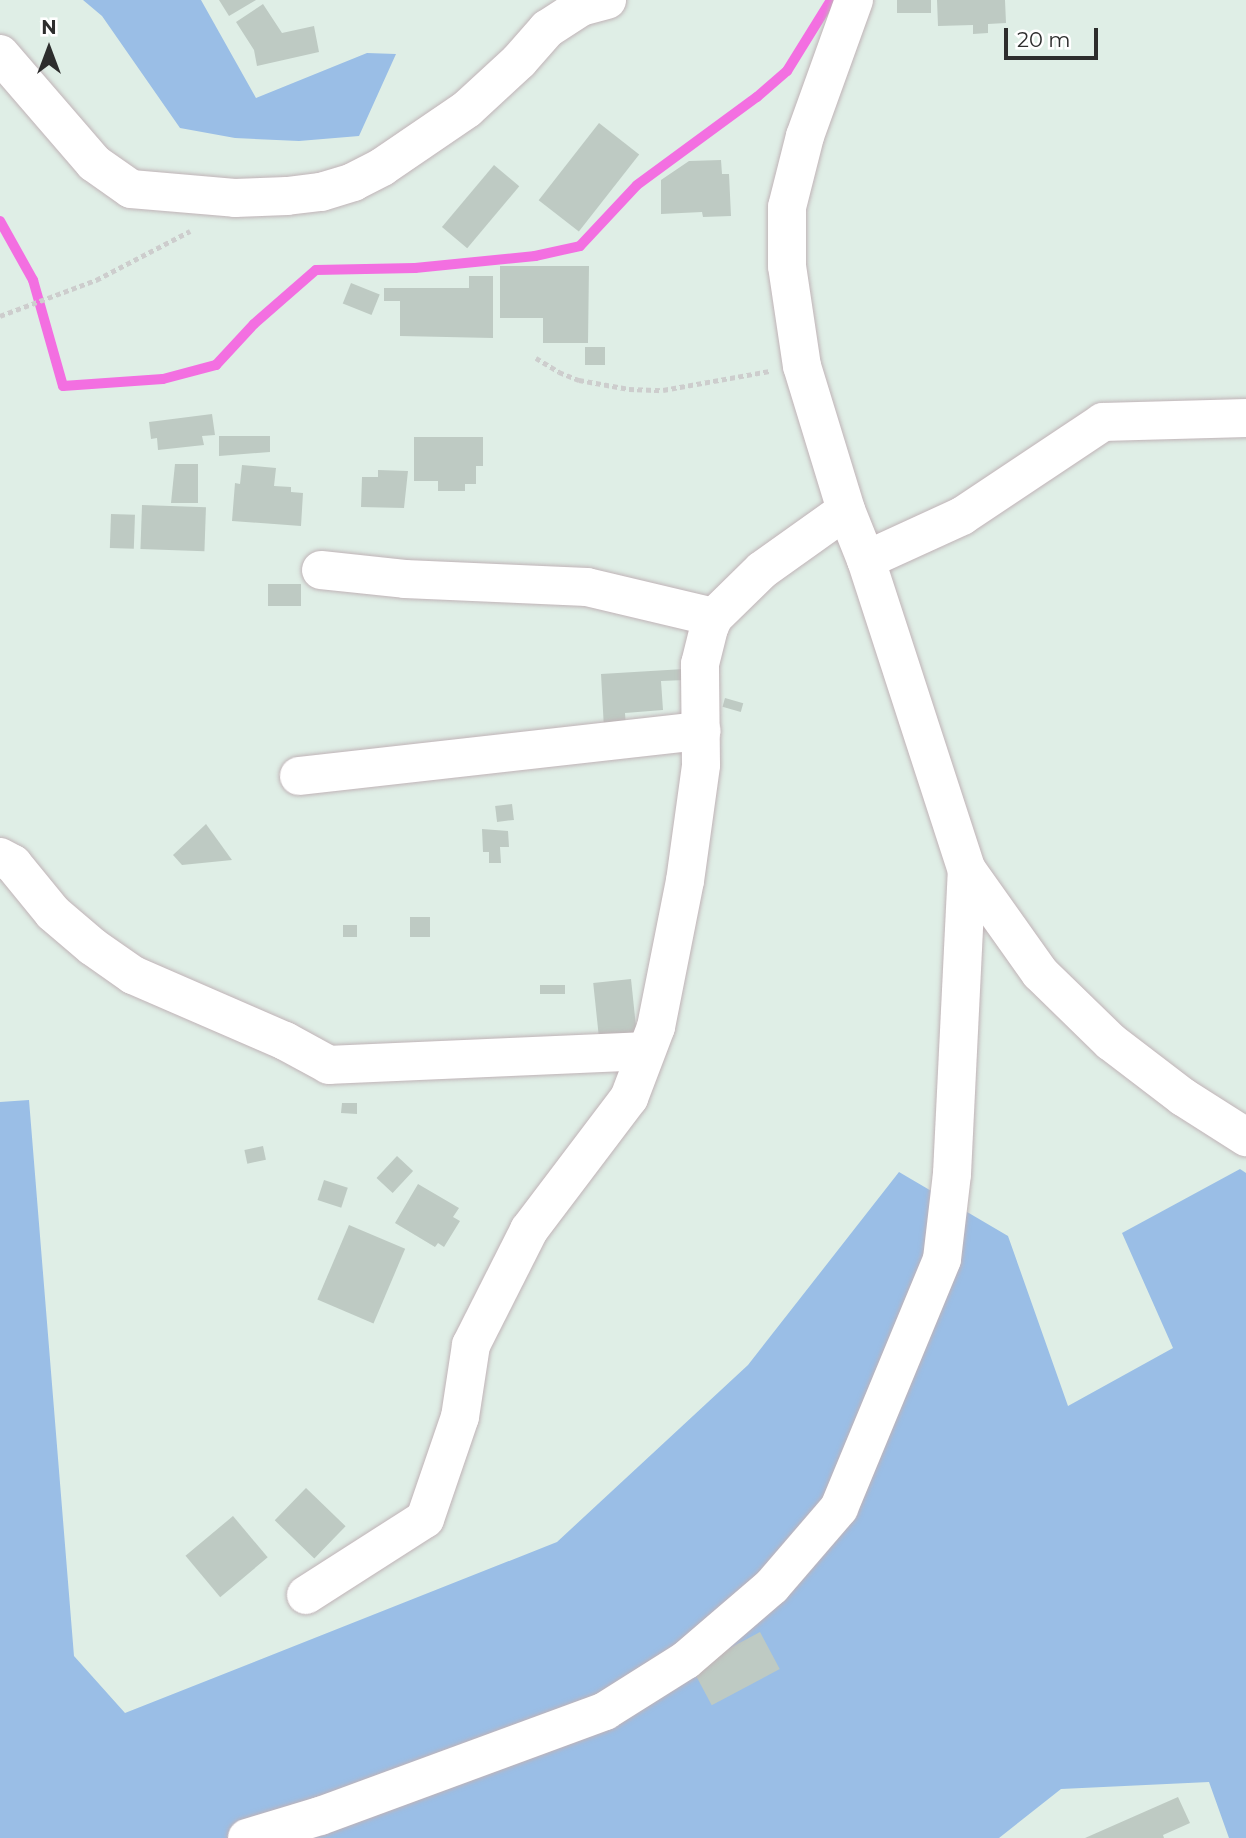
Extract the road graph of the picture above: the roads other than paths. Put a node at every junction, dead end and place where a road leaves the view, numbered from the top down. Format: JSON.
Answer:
{"nodes":[{"id":1,"x":607,"y":0,"type":"edge"},
{"id":2,"x":854,"y":0,"type":"edge"},
{"id":3,"x":0,"y":54,"type":"edge"},
{"id":4,"x":1246,"y":418,"type":"edge"},
{"id":5,"x":846,"y":510,"type":"junction"},
{"id":6,"x":866,"y":560,"type":"junction"},
{"id":7,"x":321,"y":570,"type":"dead end"},
{"id":8,"x":714,"y":617,"type":"junction"},
{"id":9,"x":701,"y":731,"type":"junction"},
{"id":10,"x":299,"y":776,"type":"dead end"},
{"id":11,"x":0,"y":857,"type":"edge"},
{"id":12,"x":967,"y":870,"type":"junction"},
{"id":13,"x":646,"y":1051,"type":"junction"},
{"id":14,"x":1246,"y":1138,"type":"edge"},
{"id":15,"x":306,"y":1595,"type":"dead end"},
{"id":16,"x":247,"y":1838,"type":"edge"}],
"edges":[{"from":1,"to":3,"type":"street"},
{"from":2,"to":5,"type":"street"},
{"from":4,"to":6,"type":"street"},
{"from":5,"to":6,"type":"street"},
{"from":5,"to":8,"type":"street"},
{"from":6,"to":12,"type":"street"},
{"from":7,"to":8,"type":"street"},
{"from":8,"to":9,"type":"street"},
{"from":9,"to":10,"type":"street"},
{"from":9,"to":13,"type":"street"},
{"from":11,"to":13,"type":"street"},
{"from":12,"to":14,"type":"street"},
{"from":12,"to":16,"type":"street"},
{"from":13,"to":15,"type":"street"}]}
